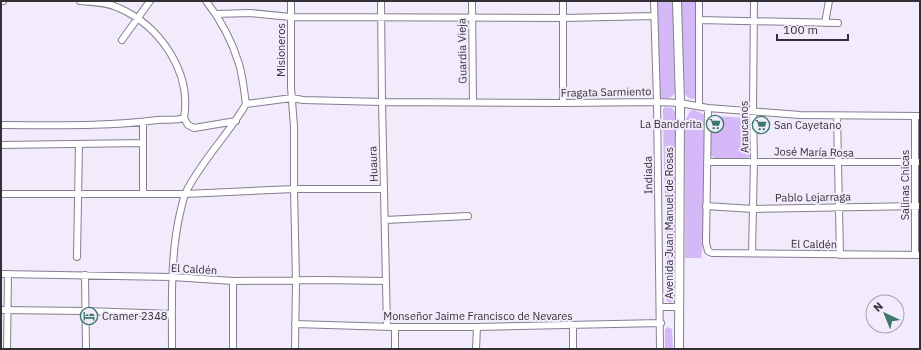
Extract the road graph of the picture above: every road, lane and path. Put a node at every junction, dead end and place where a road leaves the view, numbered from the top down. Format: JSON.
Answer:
{"nodes":[{"id":1,"x":80,"y":1,"type":"edge"},
{"id":2,"x":150,"y":1,"type":"edge"},
{"id":3,"x":206,"y":1,"type":"edge"},
{"id":4,"x":291,"y":1,"type":"edge"},
{"id":5,"x":381,"y":1,"type":"edge"},
{"id":6,"x":472,"y":1,"type":"edge"},
{"id":7,"x":563,"y":1,"type":"edge"},
{"id":8,"x":654,"y":1,"type":"edge"},
{"id":9,"x":677,"y":1,"type":"edge"},
{"id":10,"x":699,"y":1,"type":"edge"},
{"id":11,"x":754,"y":1,"type":"edge"},
{"id":12,"x":829,"y":1,"type":"edge"},
{"id":13,"x":216,"y":14,"type":"junction"},
{"id":14,"x":654,"y":16,"type":"junction"},
{"id":15,"x":291,"y":17,"type":"junction"},
{"id":16,"x":381,"y":17,"type":"junction"},
{"id":17,"x":472,"y":17,"type":"junction"},
{"id":18,"x":138,"y":18,"type":"junction"},
{"id":19,"x":563,"y":18,"type":"junction"},
{"id":20,"x":700,"y":20,"type":"junction"},
{"id":21,"x":754,"y":22,"type":"junction"},
{"id":22,"x":825,"y":23,"type":"junction"},
{"id":23,"x":838,"y":23,"type":"dead end"},
{"id":24,"x":122,"y":40,"type":"dead end"},
{"id":25,"x":292,"y":98,"type":"junction"},
{"id":26,"x":382,"y":102,"type":"junction"},
{"id":27,"x":473,"y":102,"type":"junction"},
{"id":28,"x":657,"y":102,"type":"junction"},
{"id":29,"x":563,"y":103,"type":"junction"},
{"id":30,"x":680,"y":103,"type":"junction"},
{"id":31,"x":246,"y":104,"type":"junction"},
{"id":32,"x":699,"y":106,"type":"junction"},
{"id":33,"x":708,"y":108,"type":"junction"},
{"id":34,"x":753,"y":112,"type":"junction"},
{"id":35,"x":838,"y":116,"type":"junction"},
{"id":36,"x":917,"y":116,"type":"edge"},
{"id":37,"x":184,"y":118,"type":"junction"},
{"id":38,"x":236,"y":121,"type":"junction"},
{"id":39,"x":143,"y":122,"type":"junction"},
{"id":40,"x":1,"y":125,"type":"edge"},
{"id":41,"x":143,"y":143,"type":"junction"},
{"id":42,"x":79,"y":144,"type":"junction"},
{"id":43,"x":1,"y":145,"type":"edge"},
{"id":44,"x":754,"y":161,"type":"junction"},
{"id":45,"x":707,"y":162,"type":"junction"},
{"id":46,"x":917,"y":162,"type":"edge"},
{"id":47,"x":838,"y":163,"type":"junction"},
{"id":48,"x":294,"y":189,"type":"junction"},
{"id":49,"x":384,"y":189,"type":"junction"},
{"id":50,"x":1,"y":194,"type":"edge"},
{"id":51,"x":78,"y":194,"type":"junction"},
{"id":52,"x":143,"y":194,"type":"junction"},
{"id":53,"x":185,"y":194,"type":"junction"},
{"id":54,"x":706,"y":206,"type":"junction"},
{"id":55,"x":839,"y":206,"type":"junction"},
{"id":56,"x":917,"y":206,"type":"edge"},
{"id":57,"x":753,"y":209,"type":"junction"},
{"id":58,"x":468,"y":216,"type":"dead end"},
{"id":59,"x":385,"y":220,"type":"junction"},
{"id":60,"x":752,"y":253,"type":"junction"},
{"id":61,"x":840,"y":254,"type":"junction"},
{"id":62,"x":918,"y":255,"type":"edge"},
{"id":63,"x":77,"y":257,"type":"dead end"},
{"id":64,"x":1,"y":274,"type":"edge"},
{"id":65,"x":8,"y":274,"type":"junction"},
{"id":66,"x":86,"y":275,"type":"junction"},
{"id":67,"x":172,"y":277,"type":"junction"},
{"id":68,"x":233,"y":281,"type":"junction"},
{"id":69,"x":296,"y":281,"type":"junction"},
{"id":70,"x":386,"y":282,"type":"junction"},
{"id":71,"x":660,"y":307,"type":"junction"},
{"id":72,"x":680,"y":307,"type":"junction"},
{"id":73,"x":4,"y":310,"type":"edge"},
{"id":74,"x":86,"y":311,"type":"junction"},
{"id":75,"x":172,"y":314,"type":"junction"},
{"id":76,"x":295,"y":324,"type":"junction"},
{"id":77,"x":661,"y":324,"type":"junction"},
{"id":78,"x":573,"y":326,"type":"junction"},
{"id":79,"x":387,"y":327,"type":"junction"},
{"id":80,"x":395,"y":327,"type":"junction"},
{"id":81,"x":477,"y":327,"type":"junction"},
{"id":82,"x":7,"y":349,"type":"edge"},
{"id":83,"x":86,"y":349,"type":"edge"},
{"id":84,"x":172,"y":349,"type":"edge"},
{"id":85,"x":233,"y":349,"type":"edge"},
{"id":86,"x":295,"y":349,"type":"edge"},
{"id":87,"x":395,"y":349,"type":"edge"},
{"id":88,"x":476,"y":349,"type":"edge"},
{"id":89,"x":573,"y":349,"type":"edge"},
{"id":90,"x":660,"y":349,"type":"edge"},
{"id":91,"x":680,"y":349,"type":"edge"}],
"edges":[{"from":1,"to":18,"type":"street"},
{"from":2,"to":18,"type":"street"},
{"from":3,"to":13,"type":"street"},
{"from":4,"to":15,"type":"street","name":"Misioneros"},
{"from":5,"to":16,"type":"street","name":"Huaura"},
{"from":6,"to":17,"type":"street","name":"Guardia Vieja"},
{"from":7,"to":19,"type":"street"},
{"from":8,"to":14,"type":"street","name":"Indiada"},
{"from":9,"to":30,"type":"main road","name":"Avenida Juan Manuel de Rosas"},
{"from":10,"to":20,"type":"street"},
{"from":11,"to":21,"type":"street","name":"Araucanos"},
{"from":12,"to":22,"type":"street"},
{"from":13,"to":15,"type":"street"},
{"from":13,"to":31,"type":"street"},
{"from":14,"to":19,"type":"street"},
{"from":14,"to":28,"type":"street","name":"Indiada"},
{"from":15,"to":16,"type":"street"},
{"from":15,"to":25,"type":"street","name":"Misioneros"},
{"from":16,"to":17,"type":"street"},
{"from":16,"to":26,"type":"street","name":"Huaura"},
{"from":17,"to":19,"type":"street"},
{"from":17,"to":27,"type":"street","name":"Guardia Vieja"},
{"from":18,"to":24,"type":"street"},
{"from":18,"to":37,"type":"street"},
{"from":19,"to":29,"type":"street"},
{"from":20,"to":21,"type":"street"},
{"from":20,"to":32,"type":"street"},
{"from":21,"to":22,"type":"street"},
{"from":21,"to":34,"type":"street","name":"Araucanos"},
{"from":22,"to":23,"type":"street"},
{"from":25,"to":26,"type":"street","name":"Fragata Sarmiento"},
{"from":25,"to":31,"type":"street","name":"Fragata Sarmiento"},
{"from":25,"to":48,"type":"street","name":"Misioneros"},
{"from":26,"to":27,"type":"street","name":"Fragata Sarmiento"},
{"from":26,"to":49,"type":"street","name":"Huaura"},
{"from":27,"to":29,"type":"street","name":"Fragata Sarmiento"},
{"from":28,"to":29,"type":"street","name":"Fragata Sarmiento"},
{"from":28,"to":30,"type":"street","name":"Fragata Sarmiento"},
{"from":28,"to":71,"type":"street","name":"Indiada"},
{"from":30,"to":32,"type":"street","name":"Fragata Sarmiento"},
{"from":30,"to":72,"type":"main road","name":"Avenida Juan Manuel de Rosas"},
{"from":31,"to":38,"type":"street"},
{"from":32,"to":33,"type":"street","name":"Fragata Sarmiento"},
{"from":33,"to":34,"type":"street","name":"Fragata Sarmiento"},
{"from":33,"to":45,"type":"street"},
{"from":34,"to":35,"type":"street","name":"Fragata Sarmiento"},
{"from":34,"to":44,"type":"street","name":"Araucanos"},
{"from":35,"to":36,"type":"street","name":"Fragata Sarmiento"},
{"from":35,"to":47,"type":"street"},
{"from":36,"to":46,"type":"street","name":"Salinas Chicas"},
{"from":37,"to":38,"type":"street"},
{"from":37,"to":39,"type":"street"},
{"from":38,"to":53,"type":"street"},
{"from":39,"to":40,"type":"street"},
{"from":39,"to":41,"type":"street"},
{"from":41,"to":42,"type":"street"},
{"from":41,"to":52,"type":"street"},
{"from":42,"to":43,"type":"street"},
{"from":42,"to":51,"type":"street"},
{"from":44,"to":45,"type":"street","name":"José María Rosa"},
{"from":44,"to":47,"type":"street","name":"José María Rosa"},
{"from":44,"to":57,"type":"street","name":"Araucanos"},
{"from":45,"to":54,"type":"street"},
{"from":46,"to":47,"type":"street","name":"José María Rosa"},
{"from":46,"to":56,"type":"street","name":"Salinas Chicas"},
{"from":47,"to":55,"type":"street"},
{"from":48,"to":49,"type":"street"},
{"from":48,"to":53,"type":"street"},
{"from":48,"to":69,"type":"street","name":"Misioneros"},
{"from":49,"to":59,"type":"street","name":"Huaura"},
{"from":50,"to":51,"type":"street"},
{"from":51,"to":52,"type":"street"},
{"from":51,"to":63,"type":"street"},
{"from":52,"to":53,"type":"street"},
{"from":53,"to":67,"type":"street"},
{"from":54,"to":57,"type":"street","name":"Pablo Lejarraga"},
{"from":54,"to":60,"type":"street","name":"El Caldén"},
{"from":55,"to":56,"type":"street","name":"Pablo Lejarraga"},
{"from":55,"to":57,"type":"street","name":"Pablo Lejarraga"},
{"from":55,"to":61,"type":"street"},
{"from":56,"to":62,"type":"street","name":"Salinas Chicas"},
{"from":57,"to":60,"type":"street","name":"Araucanos"},
{"from":58,"to":59,"type":"street"},
{"from":59,"to":70,"type":"street","name":"Huaura"},
{"from":60,"to":61,"type":"street","name":"El Caldén"},
{"from":61,"to":62,"type":"street","name":"El Caldén"},
{"from":64,"to":65,"type":"street","name":"El Caldén"},
{"from":65,"to":66,"type":"street","name":"El Caldén"},
{"from":65,"to":73,"type":"street"},
{"from":66,"to":67,"type":"street","name":"El Caldén"},
{"from":66,"to":74,"type":"street"},
{"from":67,"to":68,"type":"street","name":"El Caldén"},
{"from":67,"to":75,"type":"street"},
{"from":68,"to":69,"type":"street","name":"El Caldén"},
{"from":68,"to":85,"type":"street"},
{"from":69,"to":70,"type":"street","name":"El Caldén"},
{"from":69,"to":76,"type":"street"},
{"from":70,"to":79,"type":"street","name":"Huaura"},
{"from":71,"to":72,"type":"street"},
{"from":71,"to":77,"type":"street","name":"Indiada"},
{"from":72,"to":91,"type":"main road","name":"Avenida Juan Manuel de Rosas"},
{"from":73,"to":74,"type":"street"},
{"from":73,"to":82,"type":"street"},
{"from":74,"to":75,"type":"street"},
{"from":74,"to":83,"type":"street"},
{"from":75,"to":84,"type":"street"},
{"from":76,"to":79,"type":"street","name":"Monseñor Jaime Francisco de Nevares"},
{"from":76,"to":86,"type":"street"},
{"from":77,"to":78,"type":"street","name":"Monseñor Jaime Francisco de Nevares"},
{"from":77,"to":90,"type":"street","name":"Indiada"},
{"from":78,"to":81,"type":"street","name":"Monseñor Jaime Francisco de Nevares"},
{"from":78,"to":89,"type":"street"},
{"from":79,"to":80,"type":"street","name":"Monseñor Jaime Francisco de Nevares"},
{"from":80,"to":81,"type":"street","name":"Monseñor Jaime Francisco de Nevares"},
{"from":80,"to":87,"type":"street"},
{"from":81,"to":88,"type":"street"}]}
